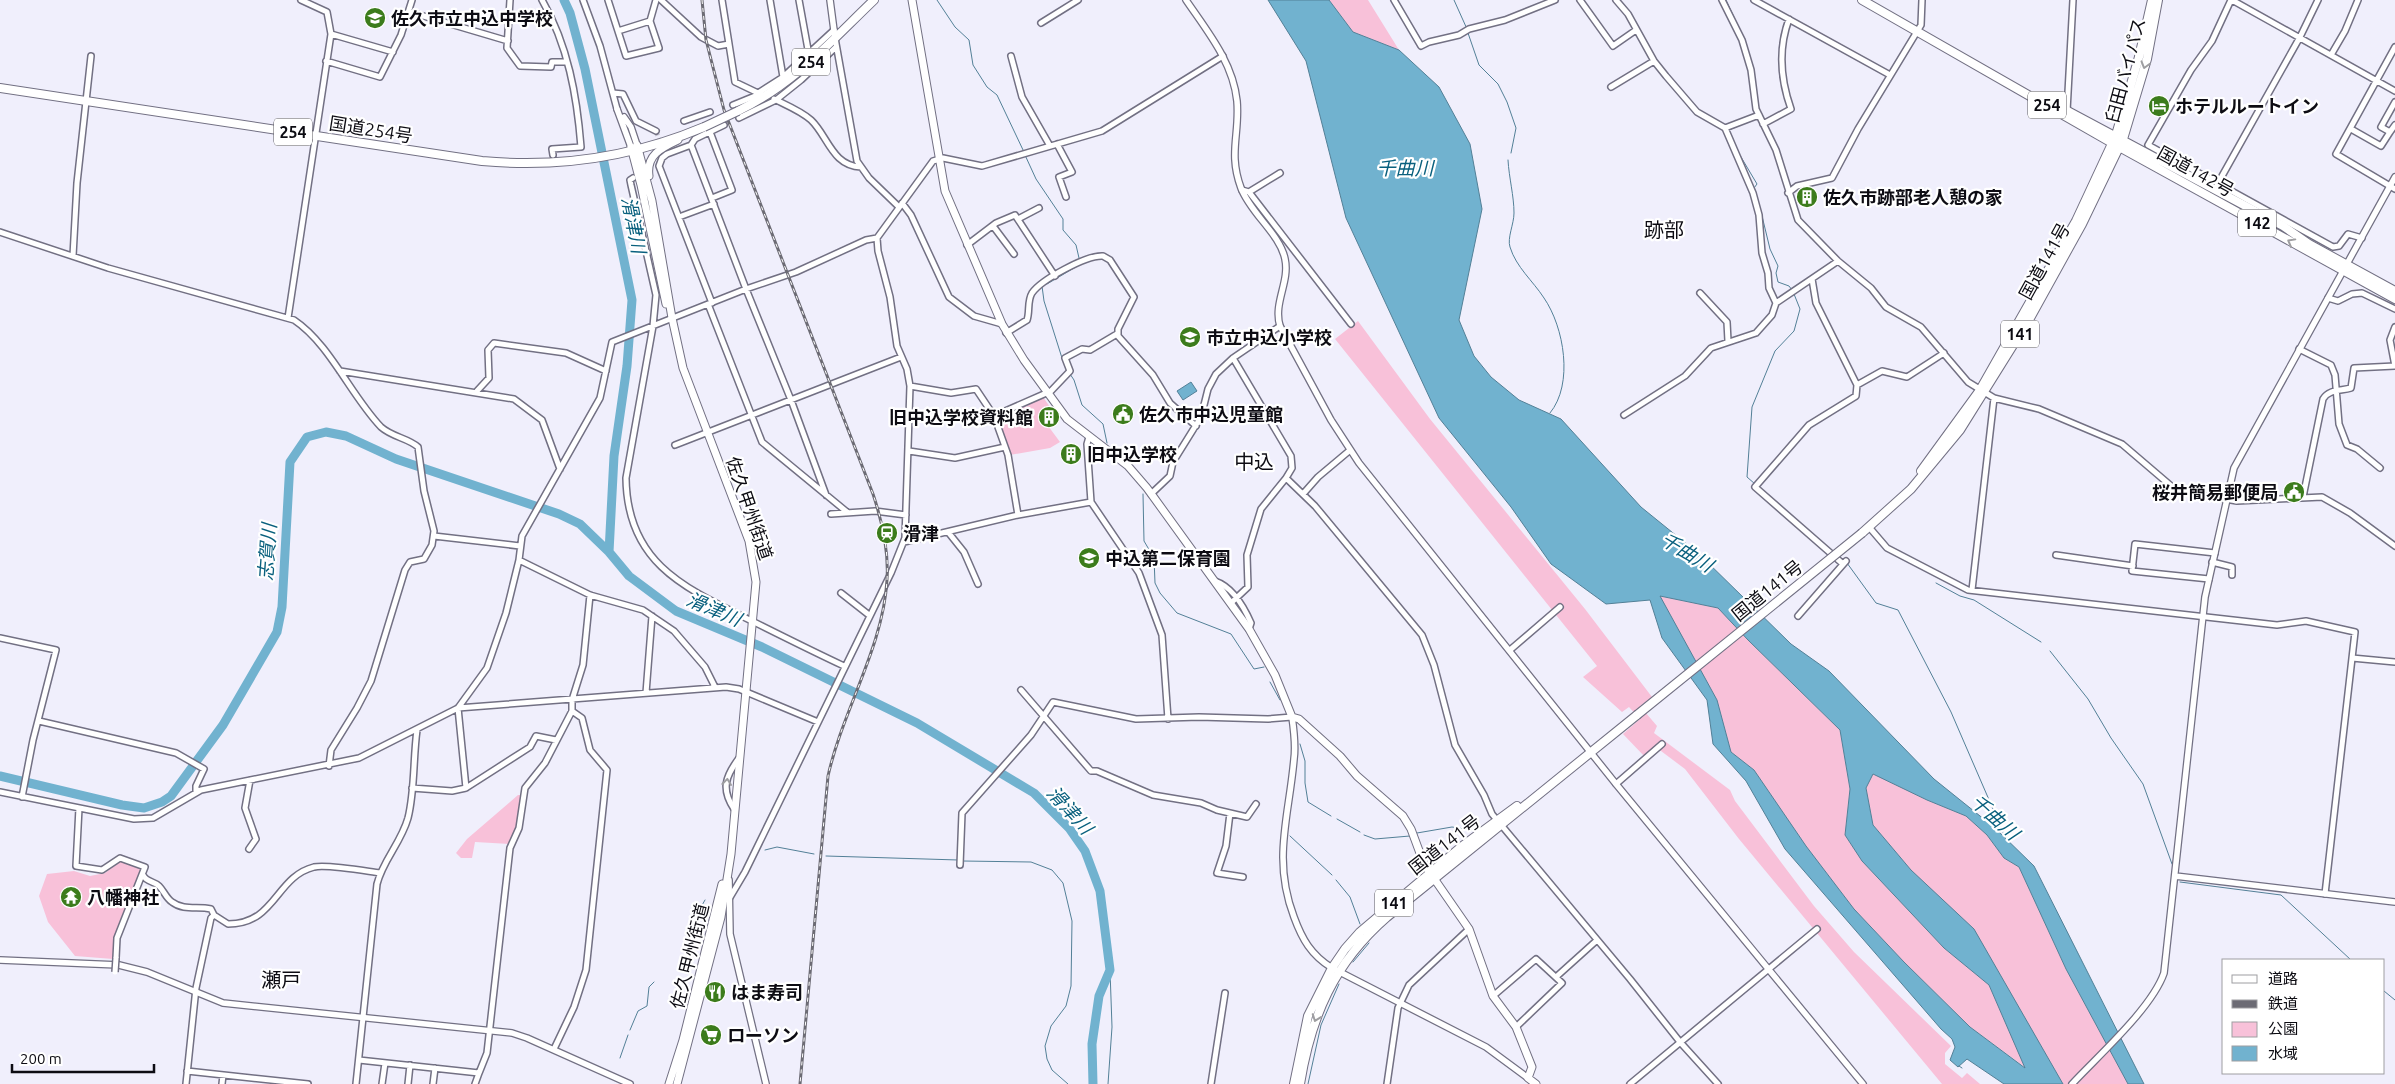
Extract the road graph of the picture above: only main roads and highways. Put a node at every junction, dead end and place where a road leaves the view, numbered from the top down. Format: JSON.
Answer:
{"nodes":[{"id":1,"x":874,"y":0,"type":"edge"},
{"id":2,"x":912,"y":0,"type":"edge"},
{"id":3,"x":1862,"y":0,"type":"edge"},
{"id":4,"x":2152,"y":0,"type":"edge"},
{"id":5,"x":2158,"y":0,"type":"edge"},
{"id":6,"x":1982,"y":67,"type":"junction"},
{"id":7,"x":0,"y":88,"type":"edge"},
{"id":8,"x":704,"y":127,"type":"junction"},
{"id":9,"x":2118,"y":141,"type":"junction"},
{"id":10,"x":634,"y":148,"type":"junction"},
{"id":11,"x":652,"y":201,"type":"junction"},
{"id":12,"x":2346,"y":268,"type":"junction"},
{"id":13,"x":2395,"y":291,"type":"edge"},
{"id":14,"x":2395,"y":299,"type":"edge"},
{"id":15,"x":672,"y":318,"type":"junction"},
{"id":16,"x":731,"y":834,"type":"junction"},
{"id":17,"x":1432,"y":877,"type":"junction"},
{"id":18,"x":1335,"y":970,"type":"junction"},
{"id":19,"x":1527,"y":1081,"type":"edge"},
{"id":20,"x":669,"y":1084,"type":"edge"},
{"id":21,"x":677,"y":1084,"type":"edge"},
{"id":22,"x":1294,"y":1084,"type":"edge"},
{"id":23,"x":1300,"y":1084,"type":"edge"},
{"id":24,"x":1536,"y":1084,"type":"edge"}],
"edges":[{"from":1,"to":8,"type":"highway","number":"254","bridge":true},
{"from":2,"to":17,"type":"main road"},
{"from":3,"to":6,"type":"highway","number":"254"},
{"from":4,"to":9,"type":"highway","name":"臼田バイパス","number":"141"},
{"from":5,"to":9,"type":"highway","name":"臼田バイパス","number":"141","one_way":true},
{"from":6,"to":9,"type":"highway","number":"254"},
{"from":6,"to":9,"type":"highway","number":"254"},
{"from":7,"to":10,"type":"highway","name":"国道254号","number":"254"},
{"from":8,"to":10,"type":"highway","number":"254"},
{"from":8,"to":11,"type":"main road"},
{"from":12,"to":9,"type":"highway","name":"国道142号","number":"142","one_way":true},
{"from":9,"to":12,"type":"highway","name":"国道142号","number":"142"},
{"from":9,"to":17,"type":"highway","name":"国道141号","number":"141","bridge":true},
{"from":10,"to":11,"type":"main road","name":"佐久甲州街道"},
{"from":10,"to":15,"type":"main road","name":"佐久甲州街道"},
{"from":11,"to":15,"type":"main road","name":"佐久甲州街道"},
{"from":12,"to":13,"type":"highway","name":"国道142号","number":"142"},
{"from":12,"to":14,"type":"highway","name":"国道142号","number":"142"},
{"from":15,"to":16,"type":"main road","name":"佐久甲州街道"},
{"from":16,"to":20,"type":"main road","name":"佐久甲州街道"},
{"from":16,"to":21,"type":"main road","name":"佐久甲州街道"},
{"from":17,"to":18,"type":"highway","name":"国道141号","number":"141"},
{"from":17,"to":18,"type":"highway","name":"国道141号","number":"141"},
{"from":17,"to":19,"type":"main road"},
{"from":18,"to":22,"type":"highway","name":"国道141号","number":"141"},
{"from":18,"to":23,"type":"highway","name":"国道141号","number":"141","one_way":true},
{"from":19,"to":24,"type":"main road"}]}
